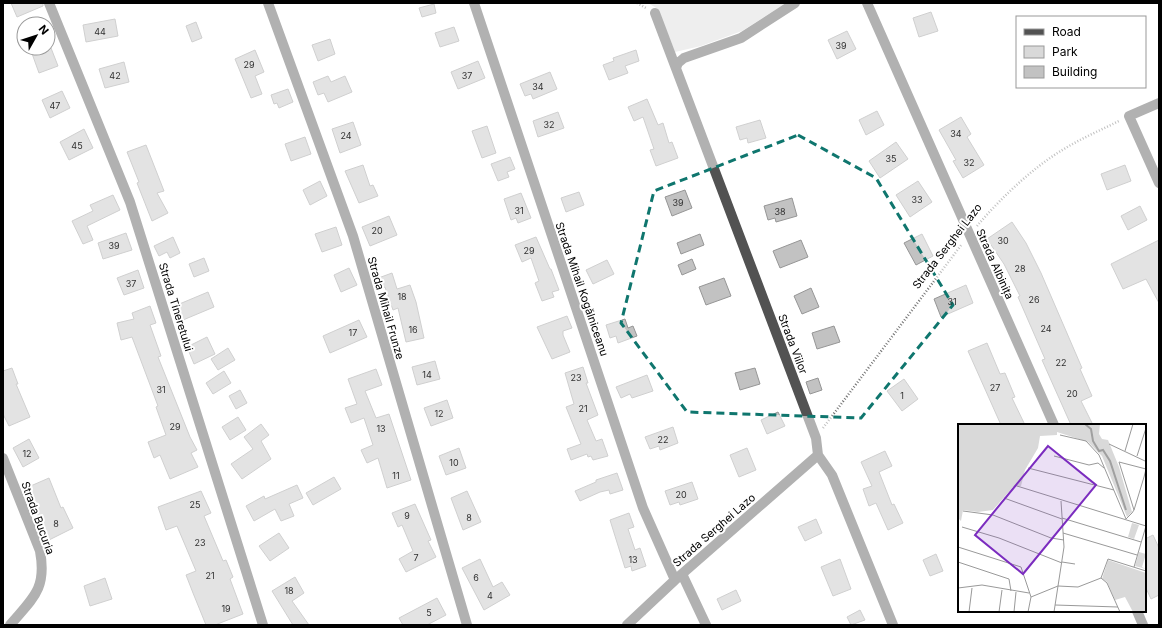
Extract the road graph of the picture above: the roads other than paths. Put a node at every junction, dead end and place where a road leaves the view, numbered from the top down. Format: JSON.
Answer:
{"nodes":[{"id":1,"x":49,"y":3,"type":"edge"},
{"id":2,"x":268,"y":3,"type":"edge"},
{"id":3,"x":474,"y":3,"type":"edge"},
{"id":4,"x":795,"y":3,"type":"edge"},
{"id":5,"x":867,"y":3,"type":"edge"},
{"id":6,"x":655,"y":13,"type":"dead end"},
{"id":7,"x":676,"y":68,"type":"junction"},
{"id":8,"x":1159,"y":103,"type":"edge"},
{"id":9,"x":1159,"y":183,"type":"edge"},
{"id":10,"x":1054,"y":424,"type":"edge"},
{"id":11,"x":818,"y":455,"type":"junction"},
{"id":12,"x":3,"y":458,"type":"edge"},
{"id":13,"x":678,"y":577,"type":"junction"},
{"id":14,"x":1138,"y":612,"type":"edge"},
{"id":15,"x":10,"y":625,"type":"edge"},
{"id":16,"x":263,"y":625,"type":"edge"},
{"id":17,"x":467,"y":625,"type":"edge"},
{"id":18,"x":627,"y":625,"type":"edge"},
{"id":19,"x":706,"y":625,"type":"edge"},
{"id":20,"x":893,"y":625,"type":"edge"},
{"id":21,"x":1144,"y":625,"type":"edge"}],
"edges":[{"from":1,"to":16,"type":"street","name":"Strada Tineretului"},
{"from":2,"to":17,"type":"street","name":"Strada Mihail Frunze"},
{"from":3,"to":13,"type":"street","name":"Strada Mihail Kogălniceanu"},
{"from":4,"to":7,"type":"street"},
{"from":5,"to":10,"type":"street","name":"Strada Albinița"},
{"from":6,"to":7,"type":"street","name":"Strada Viilor"},
{"from":7,"to":11,"type":"street","name":"Strada Viilor"},
{"from":8,"to":9,"type":"street"},
{"from":11,"to":13,"type":"street","name":"Strada Serghei Lazo"},
{"from":11,"to":20,"type":"street","name":"Strada Viilor"},
{"from":12,"to":15,"type":"street","name":"Strada Bucuria"},
{"from":13,"to":18,"type":"street","name":"Strada Serghei Lazo"},
{"from":13,"to":19,"type":"street","name":"Strada Mihail Kogălniceanu"},
{"from":14,"to":21,"type":"street"}]}
